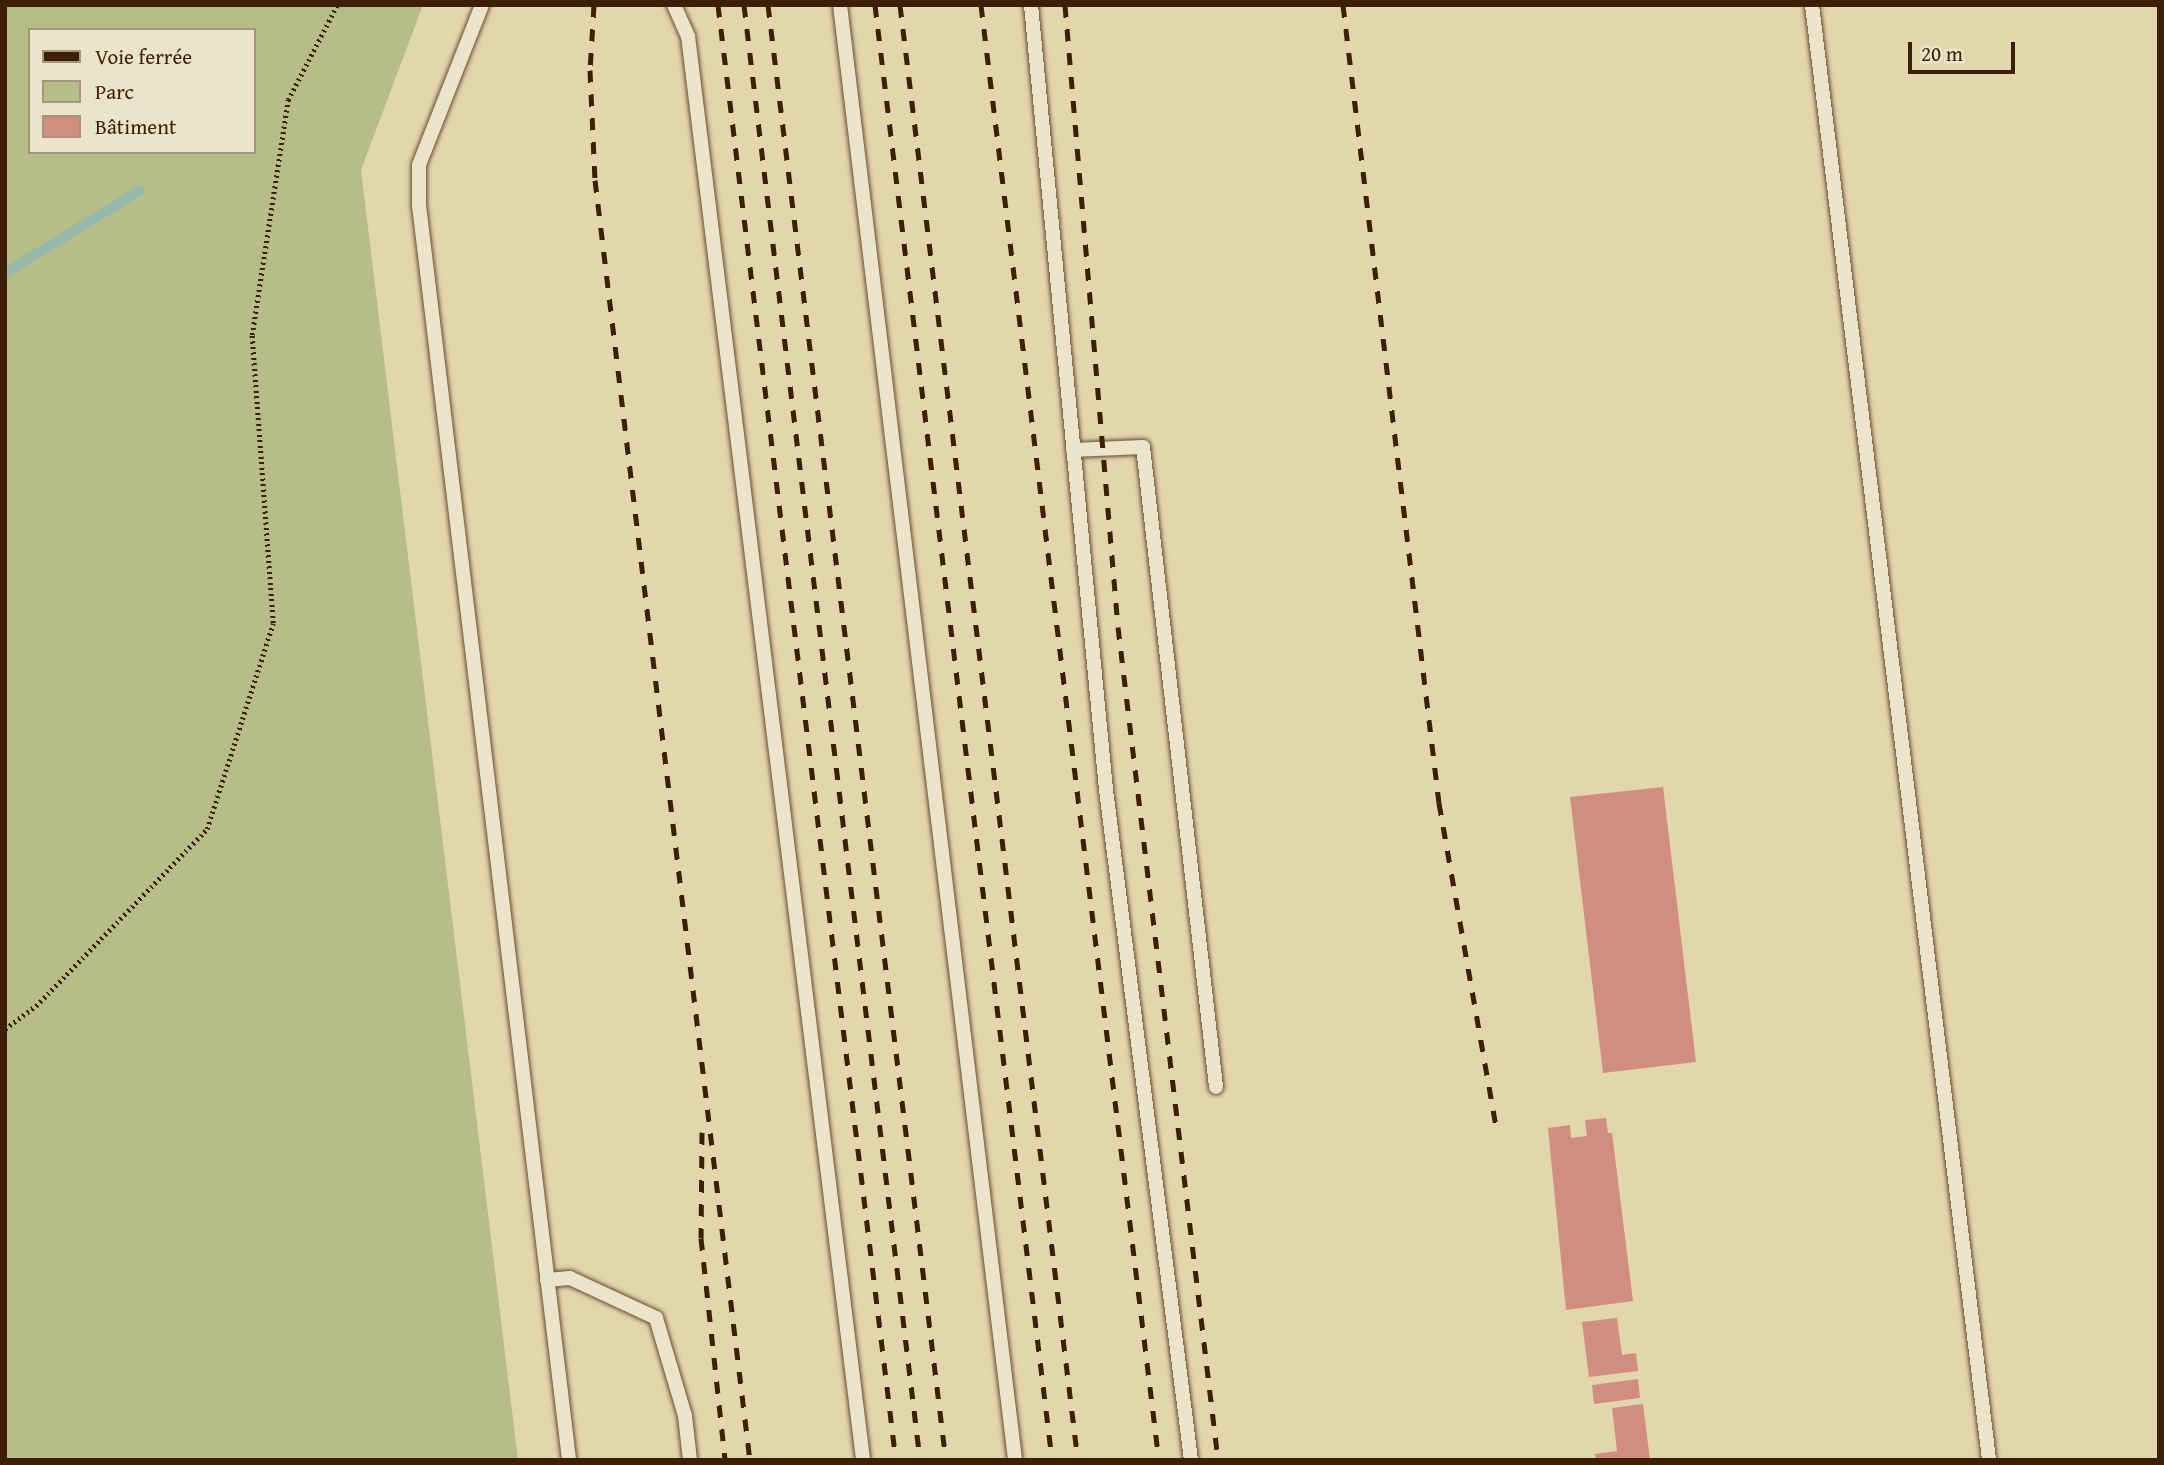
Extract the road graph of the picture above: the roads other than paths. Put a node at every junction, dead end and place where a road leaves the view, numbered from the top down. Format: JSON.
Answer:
{"nodes":[{"id":1,"x":482,"y":5,"type":"edge"},
{"id":2,"x":674,"y":5,"type":"edge"},
{"id":3,"x":840,"y":5,"type":"edge"},
{"id":4,"x":1031,"y":5,"type":"edge"},
{"id":5,"x":1812,"y":5,"type":"edge"},
{"id":6,"x":1073,"y":450,"type":"junction"},
{"id":7,"x":1216,"y":1087,"type":"dead end"},
{"id":8,"x":547,"y":1280,"type":"junction"},
{"id":9,"x":569,"y":1460,"type":"edge"},
{"id":10,"x":690,"y":1460,"type":"edge"},
{"id":11,"x":863,"y":1460,"type":"edge"},
{"id":12,"x":1016,"y":1460,"type":"edge"},
{"id":13,"x":1191,"y":1460,"type":"edge"},
{"id":14,"x":1989,"y":1460,"type":"edge"}],
"edges":[{"from":1,"to":8,"type":"lane"},
{"from":2,"to":11,"type":"lane"},
{"from":3,"to":12,"type":"lane"},
{"from":4,"to":6,"type":"lane"},
{"from":5,"to":14,"type":"lane"},
{"from":6,"to":7,"type":"lane"},
{"from":6,"to":13,"type":"lane"},
{"from":8,"to":9,"type":"lane"},
{"from":8,"to":10,"type":"lane"}]}
